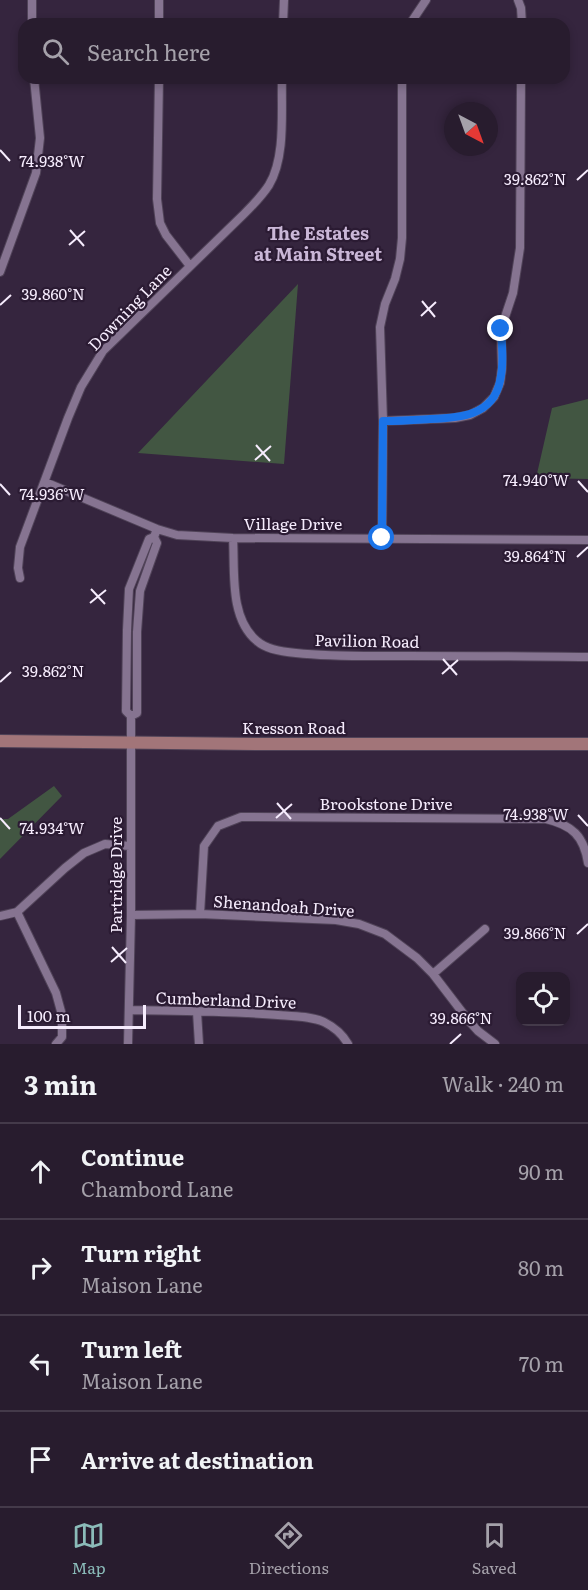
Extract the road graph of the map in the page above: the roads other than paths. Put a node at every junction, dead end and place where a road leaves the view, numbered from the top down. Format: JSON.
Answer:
{"nodes":[{"id":1,"x":32,"y":0,"type":"edge"},
{"id":2,"x":159,"y":0,"type":"edge"},
{"id":3,"x":284,"y":0,"type":"edge"},
{"id":4,"x":426,"y":0,"type":"edge"},
{"id":5,"x":518,"y":0,"type":"edge"},
{"id":6,"x":33,"y":18,"type":"edge"},
{"id":7,"x":159,"y":18,"type":"edge"},
{"id":8,"x":283,"y":18,"type":"edge"},
{"id":9,"x":415,"y":18,"type":"edge"},
{"id":10,"x":522,"y":18,"type":"edge"},
{"id":11,"x":35,"y":84,"type":"edge"},
{"id":12,"x":159,"y":84,"type":"edge"},
{"id":13,"x":282,"y":84,"type":"edge"},
{"id":14,"x":402,"y":84,"type":"edge"},
{"id":15,"x":521,"y":84,"type":"edge"},
{"id":16,"x":190,"y":266,"type":"junction"},
{"id":17,"x":0,"y":272,"type":"edge"},
{"id":18,"x":383,"y":421,"type":"junction"},
{"id":19,"x":45,"y":482,"type":"junction"},
{"id":20,"x":155,"y":533,"type":"junction"},
{"id":21,"x":233,"y":538,"type":"junction"},
{"id":22,"x":382,"y":538,"type":"junction"},
{"id":23,"x":588,"y":540,"type":"edge"},
{"id":24,"x":20,"y":578,"type":"dead end"},
{"id":25,"x":588,"y":657,"type":"edge"},
{"id":26,"x":0,"y":741,"type":"edge"},
{"id":27,"x":131,"y":742,"type":"junction"},
{"id":28,"x":588,"y":744,"type":"edge"},
{"id":29,"x":130,"y":846,"type":"junction"},
{"id":30,"x":588,"y":863,"type":"edge"},
{"id":31,"x":17,"y":912,"type":"junction"},
{"id":32,"x":200,"y":914,"type":"junction"},
{"id":33,"x":131,"y":915,"type":"junction"},
{"id":34,"x":0,"y":916,"type":"edge"},
{"id":35,"x":485,"y":929,"type":"dead end"},
{"id":36,"x":433,"y":974,"type":"junction"},
{"id":37,"x":129,"y":1010,"type":"junction"},
{"id":38,"x":197,"y":1012,"type":"junction"},
{"id":39,"x":493,"y":1043,"type":"edge"},
{"id":40,"x":56,"y":1044,"type":"edge"},
{"id":41,"x":128,"y":1044,"type":"edge"},
{"id":42,"x":199,"y":1044,"type":"edge"},
{"id":43,"x":348,"y":1044,"type":"edge"}],
"edges":[{"from":1,"to":6,"type":"street"},
{"from":2,"to":7,"type":"street"},
{"from":3,"to":8,"type":"street"},
{"from":4,"to":9,"type":"street"},
{"from":5,"to":10,"type":"street"},
{"from":11,"to":17,"type":"street"},
{"from":12,"to":16,"type":"street"},
{"from":13,"to":16,"type":"street","name":"Downing Lane"},
{"from":14,"to":18,"type":"street"},
{"from":15,"to":18,"type":"street"},
{"from":16,"to":19,"type":"street","name":"Downing Lane"},
{"from":18,"to":22,"type":"street"},
{"from":19,"to":20,"type":"street","name":"Village Drive"},
{"from":19,"to":24,"type":"street","name":"Downing Lane"},
{"from":20,"to":21,"type":"street","name":"Village Drive"},
{"from":20,"to":27,"type":"street","name":"Partridge Drive"},
{"from":21,"to":22,"type":"street","name":"Village Drive"},
{"from":21,"to":25,"type":"street","name":"Pavilion Road"},
{"from":22,"to":23,"type":"street","name":"Village Drive"},
{"from":26,"to":27,"type":"main road","name":"Kresson Road"},
{"from":27,"to":28,"type":"main road","name":"Kresson Road"},
{"from":27,"to":29,"type":"street","name":"Partridge Drive"},
{"from":29,"to":31,"type":"street"},
{"from":29,"to":33,"type":"street","name":"Partridge Drive"},
{"from":30,"to":32,"type":"street","name":"Brookstone Drive"},
{"from":31,"to":34,"type":"street"},
{"from":31,"to":40,"type":"street"},
{"from":32,"to":33,"type":"street","name":"Shenandoah Drive"},
{"from":32,"to":36,"type":"street","name":"Shenandoah Drive"},
{"from":33,"to":37,"type":"street","name":"Partridge Drive"},
{"from":35,"to":36,"type":"street"},
{"from":36,"to":39,"type":"street","name":"Shenandoah Drive"},
{"from":37,"to":38,"type":"street","name":"Cumberland Drive"},
{"from":37,"to":41,"type":"street","name":"Partridge Drive"},
{"from":38,"to":42,"type":"street"},
{"from":38,"to":43,"type":"street","name":"Cumberland Drive"}]}
